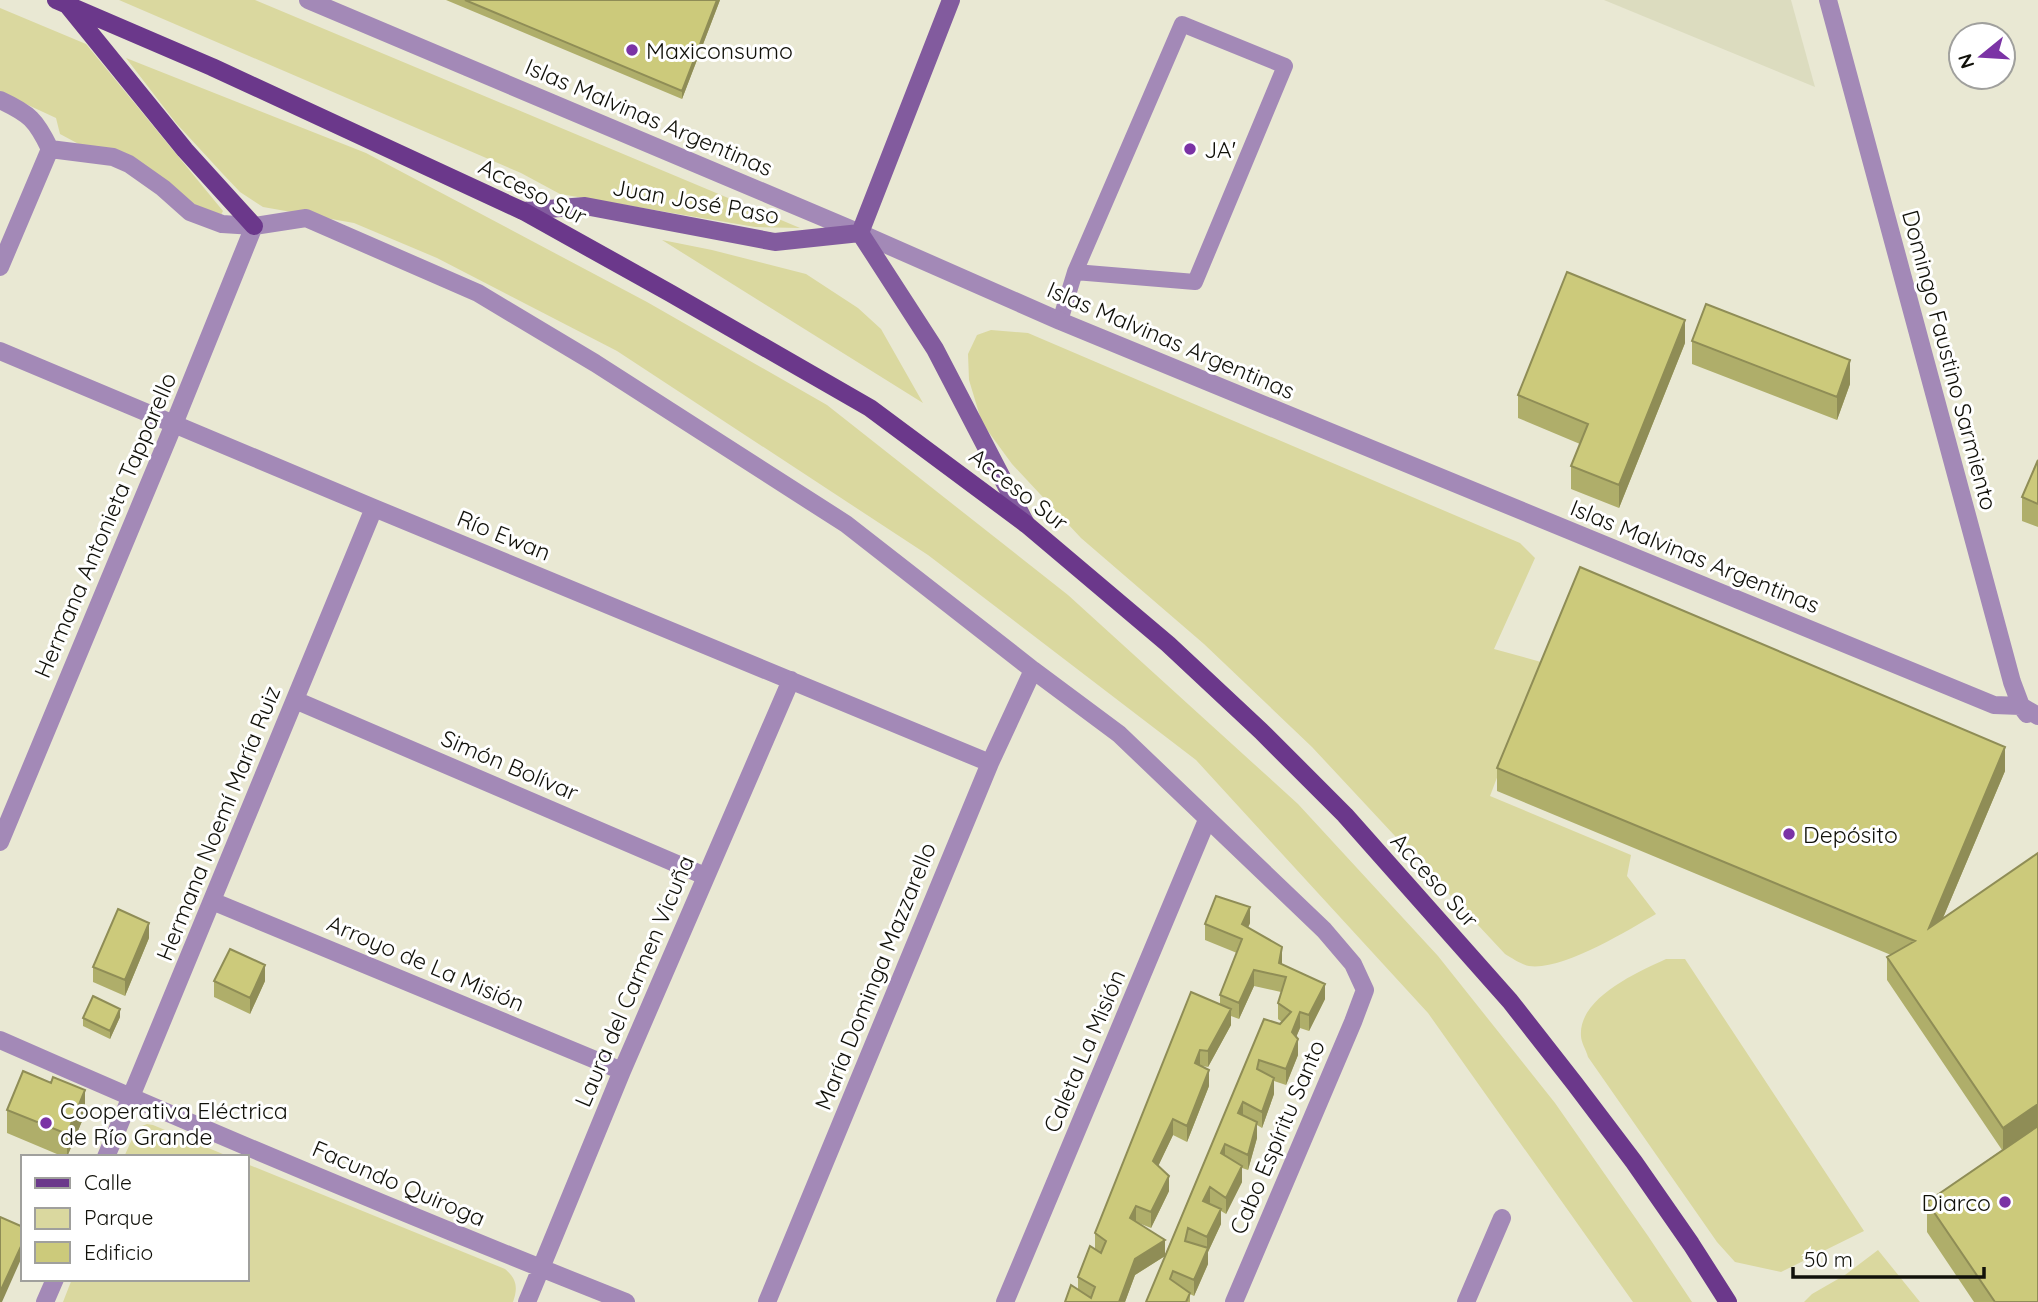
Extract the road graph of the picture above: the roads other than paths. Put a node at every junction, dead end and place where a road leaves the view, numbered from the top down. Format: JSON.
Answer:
{"nodes":[{"id":1,"x":308,"y":0,"type":"edge"},
{"id":2,"x":951,"y":0,"type":"edge"},
{"id":3,"x":1828,"y":0,"type":"edge"},
{"id":4,"x":61,"y":2,"type":"edge"},
{"id":5,"x":0,"y":100,"type":"edge"},
{"id":6,"x":50,"y":149,"type":"junction"},
{"id":7,"x":523,"y":211,"type":"junction"},
{"id":8,"x":254,"y":226,"type":"junction"},
{"id":9,"x":860,"y":233,"type":"junction"},
{"id":10,"x":0,"y":267,"type":"edge"},
{"id":11,"x":1075,"y":272,"type":"junction"},
{"id":12,"x":1060,"y":321,"type":"junction"},
{"id":13,"x":0,"y":351,"type":"edge"},
{"id":14,"x":174,"y":424,"type":"junction"},
{"id":15,"x":374,"y":508,"type":"junction"},
{"id":16,"x":1026,"y":524,"type":"junction"},
{"id":17,"x":1033,"y":670,"type":"junction"},
{"id":18,"x":791,"y":680,"type":"junction"},
{"id":19,"x":295,"y":700,"type":"junction"},
{"id":20,"x":2021,"y":706,"type":"junction"},
{"id":21,"x":2038,"y":716,"type":"edge"},
{"id":22,"x":2038,"y":727,"type":"edge"},
{"id":23,"x":990,"y":763,"type":"junction"},
{"id":24,"x":1207,"y":820,"type":"junction"},
{"id":25,"x":0,"y":842,"type":"edge"},
{"id":26,"x":705,"y":876,"type":"junction"},
{"id":27,"x":212,"y":901,"type":"junction"},
{"id":28,"x":0,"y":1040,"type":"edge"},
{"id":29,"x":622,"y":1071,"type":"junction"},
{"id":30,"x":131,"y":1098,"type":"junction"},
{"id":31,"x":107,"y":1155,"type":"edge"},
{"id":32,"x":1502,"y":1218,"type":"dead end"},
{"id":33,"x":540,"y":1268,"type":"junction"},
{"id":34,"x":54,"y":1281,"type":"edge"},
{"id":35,"x":45,"y":1302,"type":"edge"},
{"id":36,"x":527,"y":1302,"type":"edge"},
{"id":37,"x":626,"y":1302,"type":"edge"},
{"id":38,"x":767,"y":1302,"type":"edge"},
{"id":39,"x":1005,"y":1302,"type":"edge"},
{"id":40,"x":1234,"y":1302,"type":"edge"},
{"id":41,"x":1466,"y":1302,"type":"edge"},
{"id":42,"x":1728,"y":1302,"type":"edge"}],
"edges":[{"from":1,"to":9,"type":"street","name":"Islas Malvinas Argentinas"},
{"from":2,"to":9,"type":"street"},
{"from":3,"to":20,"type":"street","name":"Domingo Faustino Sarmiento"},
{"from":4,"to":7,"type":"main road","name":"Acceso Sur"},
{"from":4,"to":8,"type":"main road"},
{"from":5,"to":6,"type":"street"},
{"from":6,"to":8,"type":"street"},
{"from":6,"to":10,"type":"street"},
{"from":7,"to":9,"type":"street","name":"Juan José Paso"},
{"from":7,"to":16,"type":"main road","name":"Acceso Sur"},
{"from":8,"to":14,"type":"street","name":"Hermana Antonieta Tapparello"},
{"from":8,"to":17,"type":"street"},
{"from":9,"to":12,"type":"street","name":"Islas Malvinas Argentinas"},
{"from":9,"to":16,"type":"street"},
{"from":11,"to":11,"type":"lane"},
{"from":11,"to":12,"type":"lane"},
{"from":12,"to":20,"type":"street","name":"Islas Malvinas Argentinas"},
{"from":13,"to":14,"type":"street","name":"Río Ewan"},
{"from":14,"to":15,"type":"street","name":"Río Ewan"},
{"from":14,"to":25,"type":"street","name":"Hermana Antonieta Tapparello"},
{"from":15,"to":18,"type":"street","name":"Río Ewan"},
{"from":15,"to":19,"type":"street","name":"Hermana Noemí María Ruiz"},
{"from":16,"to":42,"type":"main road","name":"Acceso Sur"},
{"from":17,"to":23,"type":"street","name":"María Dominga Mazzarello"},
{"from":17,"to":24,"type":"street"},
{"from":18,"to":23,"type":"street","name":"Río Ewan"},
{"from":18,"to":26,"type":"street","name":"Laura del Carmen Vicuña"},
{"from":19,"to":26,"type":"street","name":"Simón Bolívar"},
{"from":19,"to":27,"type":"street","name":"Hermana Noemí María Ruiz"},
{"from":20,"to":21,"type":"street"},
{"from":20,"to":22,"type":"street","name":"Domingo Faustino Sarmiento"},
{"from":23,"to":38,"type":"street","name":"María Dominga Mazzarello"},
{"from":24,"to":39,"type":"street","name":"Caleta La Misión"},
{"from":24,"to":40,"type":"street","name":"Cabo Espíritu Santo"},
{"from":26,"to":29,"type":"street","name":"Laura del Carmen Vicuña"},
{"from":27,"to":29,"type":"street","name":"Arroyo de La Misión"},
{"from":27,"to":30,"type":"street","name":"Hermana Noemí María Ruiz"},
{"from":28,"to":30,"type":"street","name":"Facundo Quiroga"},
{"from":29,"to":33,"type":"street","name":"Laura del Carmen Vicuña"},
{"from":30,"to":31,"type":"street","name":"Hermana Noemí María Ruiz"},
{"from":30,"to":33,"type":"street","name":"Facundo Quiroga"},
{"from":32,"to":41,"type":"street"},
{"from":33,"to":36,"type":"street","name":"Laura del Carmen Vicuña"},
{"from":33,"to":37,"type":"street","name":"Facundo Quiroga"},
{"from":34,"to":35,"type":"street"}]}
